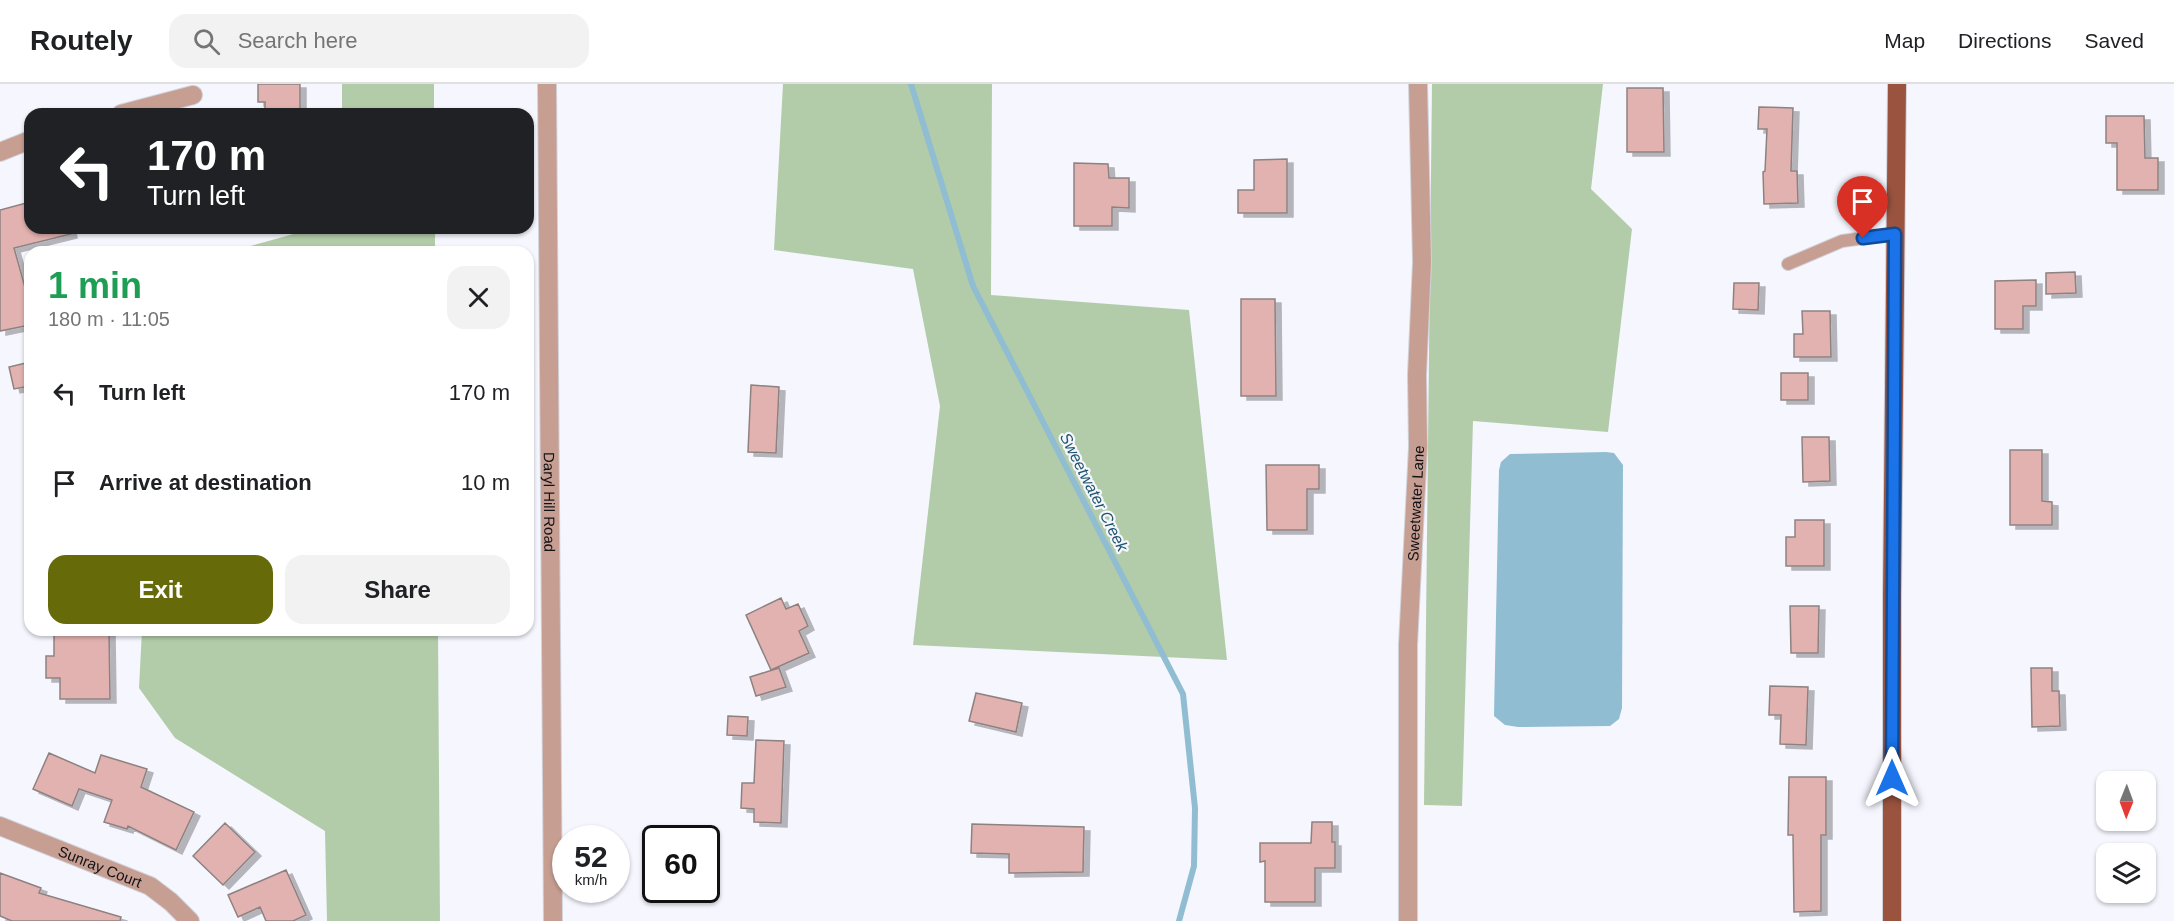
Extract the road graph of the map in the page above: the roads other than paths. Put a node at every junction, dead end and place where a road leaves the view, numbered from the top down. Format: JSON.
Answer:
{"nodes":[{"id":1,"x":547,"y":84,"type":"edge"},
{"id":2,"x":1418,"y":84,"type":"edge"},
{"id":3,"x":1897,"y":84,"type":"edge"},
{"id":4,"x":193,"y":95,"type":"dead end"},
{"id":5,"x":144,"y":108,"type":"edge"},
{"id":6,"x":24,"y":142,"type":"edge"},
{"id":7,"x":0,"y":152,"type":"edge"},
{"id":8,"x":1895,"y":234,"type":"junction"},
{"id":9,"x":1788,"y":264,"type":"dead end"},
{"id":10,"x":0,"y":826,"type":"edge"},
{"id":11,"x":190,"y":921,"type":"edge"},
{"id":12,"x":553,"y":921,"type":"edge"},
{"id":13,"x":1408,"y":921,"type":"edge"},
{"id":14,"x":1892,"y":921,"type":"edge"}],
"edges":[{"from":1,"to":12,"type":"street","name":"Daryl Hill Road"},
{"from":2,"to":13,"type":"street","name":"Sweetwater Lane"},
{"from":3,"to":8,"type":"main road"},
{"from":4,"to":5,"type":"street"},
{"from":6,"to":7,"type":"street"},
{"from":8,"to":9,"type":"lane"},
{"from":8,"to":14,"type":"main road"},
{"from":10,"to":11,"type":"street","name":"Sunray Court"}]}
